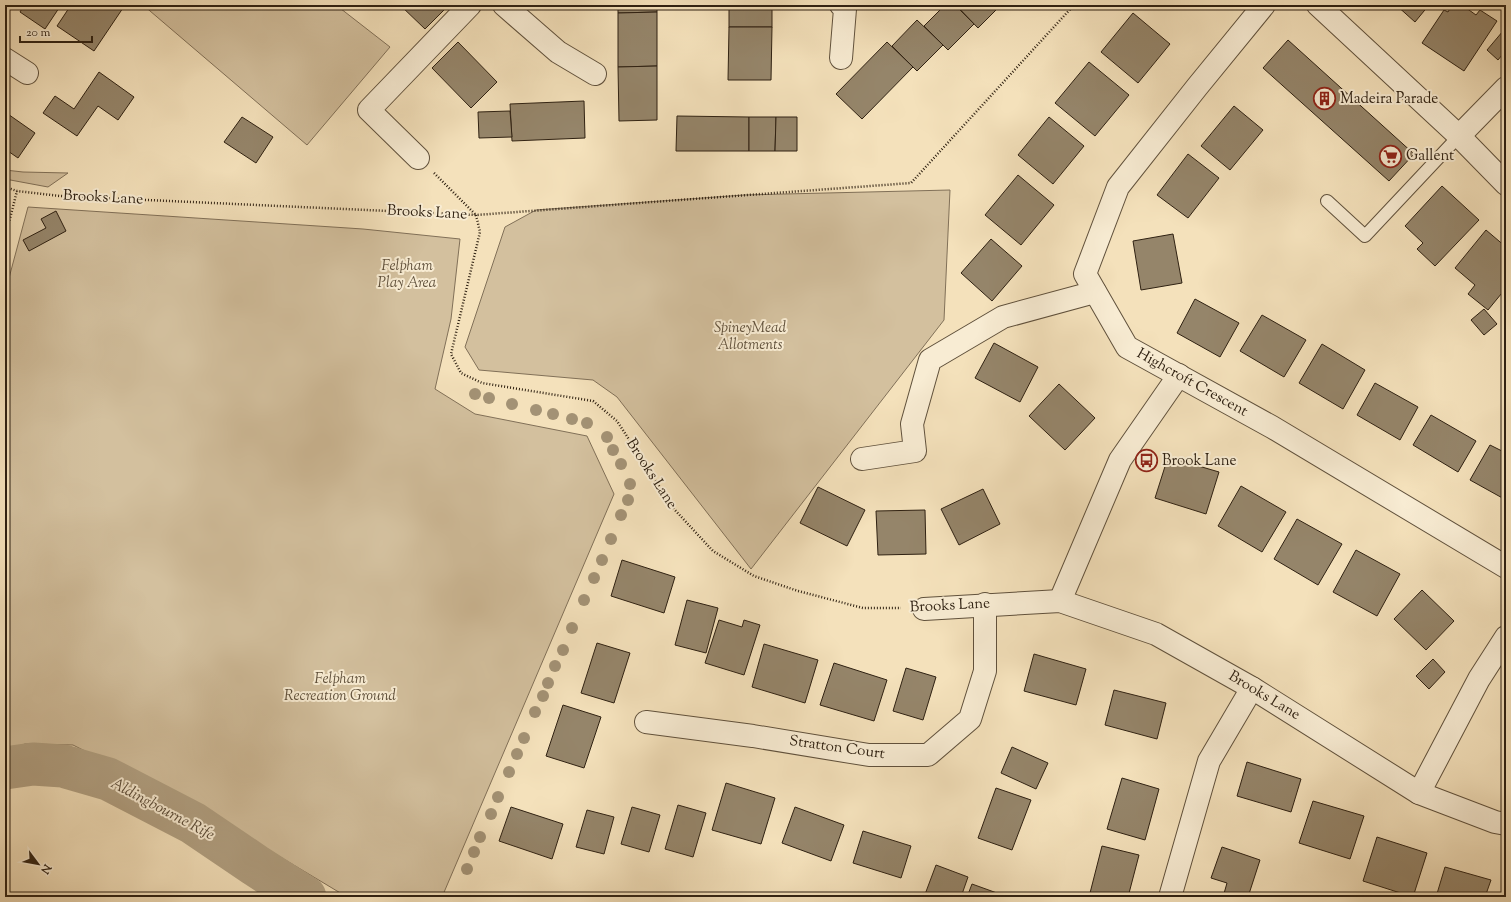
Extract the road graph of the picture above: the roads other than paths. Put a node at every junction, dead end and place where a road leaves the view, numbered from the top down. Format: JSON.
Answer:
{"nodes":[{"id":1,"x":470,"y":5,"type":"edge"},
{"id":2,"x":504,"y":5,"type":"edge"},
{"id":3,"x":841,"y":5,"type":"edge"},
{"id":4,"x":1264,"y":5,"type":"edge"},
{"id":5,"x":1318,"y":5,"type":"edge"},
{"id":6,"x":841,"y":58,"type":"dead end"},
{"id":7,"x":5,"y":60,"type":"edge"},
{"id":8,"x":27,"y":73,"type":"dead end"},
{"id":9,"x":596,"y":74,"type":"dead end"},
{"id":10,"x":1506,"y":88,"type":"edge"},
{"id":11,"x":1459,"y":136,"type":"junction"},
{"id":12,"x":418,"y":158,"type":"road end"},
{"id":13,"x":1506,"y":184,"type":"edge"},
{"id":14,"x":1327,"y":201,"type":"dead end"},
{"id":15,"x":1095,"y":292,"type":"junction"},
{"id":16,"x":1179,"y":375,"type":"junction"},
{"id":17,"x":862,"y":459,"type":"dead end"},
{"id":18,"x":1506,"y":567,"type":"edge"},
{"id":19,"x":1060,"y":601,"type":"junction"},
{"id":20,"x":985,"y":604,"type":"junction"},
{"id":21,"x":924,"y":609,"type":"road end"},
{"id":22,"x":1506,"y":637,"type":"edge"},
{"id":23,"x":1252,"y":688,"type":"junction"},
{"id":24,"x":646,"y":722,"type":"dead end"},
{"id":25,"x":1419,"y":793,"type":"junction"},
{"id":26,"x":1506,"y":824,"type":"edge"},
{"id":27,"x":1170,"y":897,"type":"edge"}],
"edges":[{"from":1,"to":12,"type":"street"},
{"from":2,"to":9,"type":"street"},
{"from":3,"to":6,"type":"street"},
{"from":4,"to":15,"type":"street","name":"Highcroft Crescent"},
{"from":5,"to":11,"type":"street"},
{"from":7,"to":8,"type":"street"},
{"from":10,"to":11,"type":"street"},
{"from":11,"to":13,"type":"street"},
{"from":11,"to":14,"type":"lane"},
{"from":15,"to":16,"type":"street","name":"Highcroft Crescent"},
{"from":15,"to":17,"type":"street"},
{"from":16,"to":18,"type":"street","name":"Highcroft Crescent"},
{"from":16,"to":19,"type":"street"},
{"from":19,"to":20,"type":"street","name":"Brooks Lane"},
{"from":19,"to":23,"type":"street","name":"Brooks Lane"},
{"from":20,"to":21,"type":"street","name":"Brooks Lane"},
{"from":20,"to":24,"type":"street","name":"Stratton Court"},
{"from":22,"to":25,"type":"street"},
{"from":23,"to":25,"type":"street","name":"Brooks Lane"},
{"from":23,"to":27,"type":"street"},
{"from":25,"to":26,"type":"street","name":"Brooks Lane"}]}
